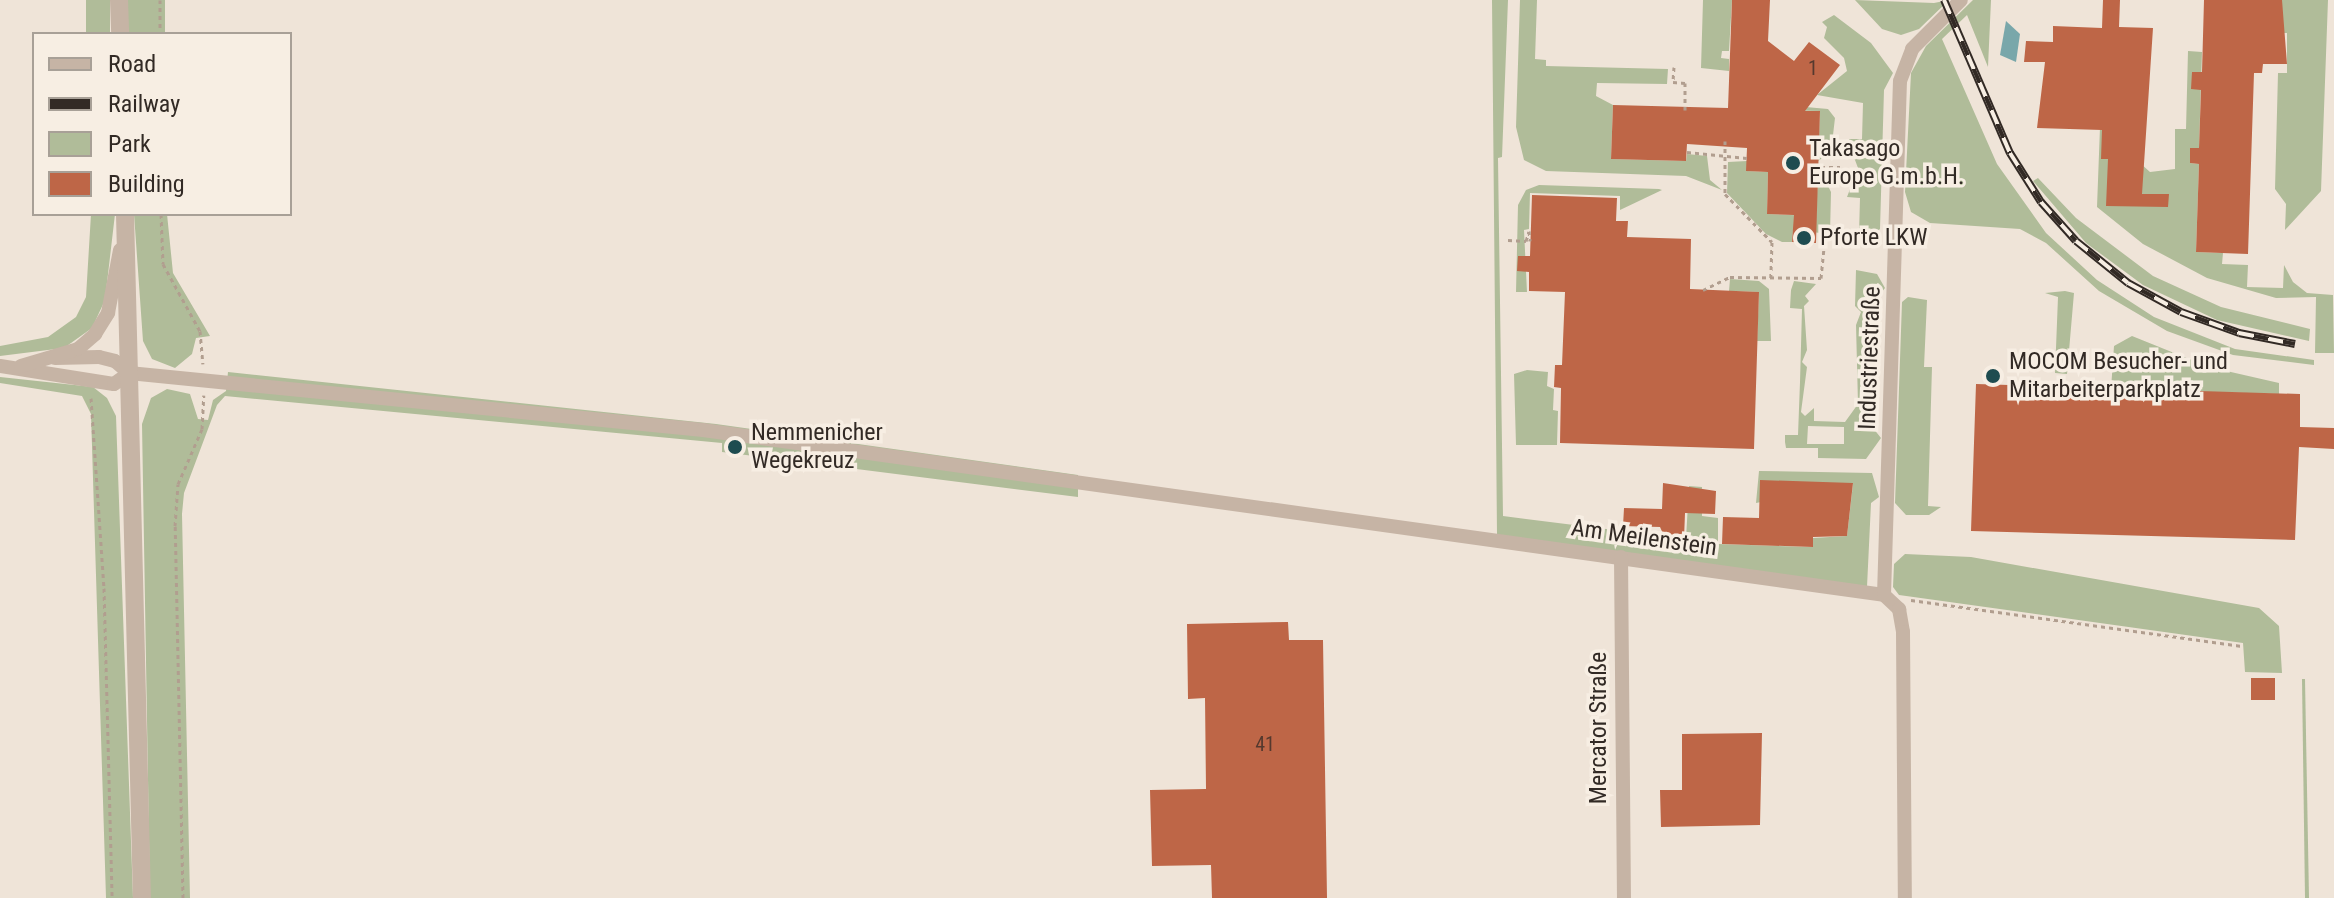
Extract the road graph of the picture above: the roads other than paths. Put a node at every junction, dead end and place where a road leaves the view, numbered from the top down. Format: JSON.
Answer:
{"nodes":[{"id":1,"x":119,"y":0,"type":"edge"},
{"id":2,"x":1961,"y":0,"type":"edge"},
{"id":3,"x":120,"y":32,"type":"edge"},
{"id":4,"x":125,"y":219,"type":"edge"},
{"id":5,"x":55,"y":358,"type":"junction"},
{"id":6,"x":0,"y":366,"type":"edge"},
{"id":7,"x":21,"y":366,"type":"junction"},
{"id":8,"x":129,"y":373,"type":"junction"},
{"id":9,"x":1621,"y":557,"type":"junction"},
{"id":10,"x":1886,"y":596,"type":"junction"},
{"id":11,"x":142,"y":898,"type":"edge"},
{"id":12,"x":1624,"y":898,"type":"edge"},
{"id":13,"x":1905,"y":898,"type":"edge"}],
"edges":[{"from":1,"to":3,"type":"street"},
{"from":2,"to":10,"type":"street","name":"Industriestraße"},
{"from":4,"to":5,"type":"street"},
{"from":4,"to":8,"type":"street"},
{"from":5,"to":7,"type":"street"},
{"from":5,"to":8,"type":"street"},
{"from":6,"to":7,"type":"street"},
{"from":7,"to":8,"type":"street"},
{"from":8,"to":9,"type":"street","name":"Am Meilenstein"},
{"from":8,"to":11,"type":"street"},
{"from":9,"to":10,"type":"street","name":"Am Meilenstein"},
{"from":9,"to":12,"type":"street","name":"Mercator Straße"},
{"from":10,"to":13,"type":"street"}]}
